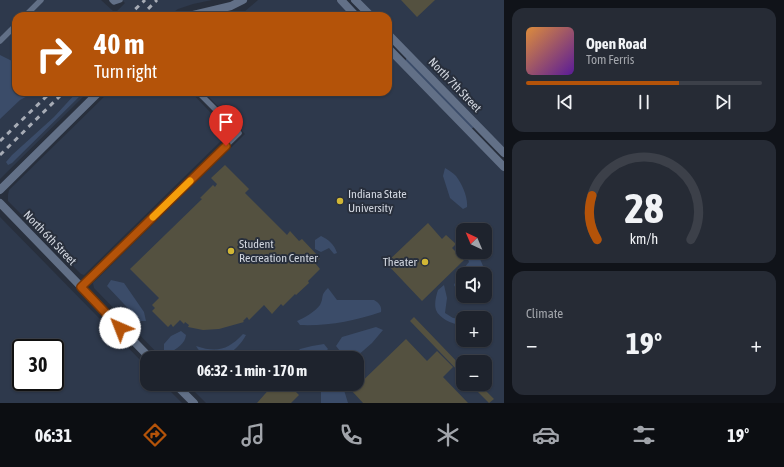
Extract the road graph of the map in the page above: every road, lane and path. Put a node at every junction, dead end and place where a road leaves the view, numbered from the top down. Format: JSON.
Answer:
{"nodes":[{"id":1,"x":41,"y":0,"type":"edge"},
{"id":2,"x":243,"y":0,"type":"edge"},
{"id":3,"x":341,"y":0,"type":"edge"},
{"id":4,"x":355,"y":0,"type":"edge"},
{"id":5,"x":29,"y":12,"type":"edge"},
{"id":6,"x":206,"y":12,"type":"edge"},
{"id":7,"x":352,"y":12,"type":"edge"},
{"id":8,"x":367,"y":12,"type":"edge"},
{"id":9,"x":12,"y":29,"type":"edge"},
{"id":10,"x":392,"y":38,"type":"edge"},
{"id":11,"x":0,"y":41,"type":"edge"},
{"id":12,"x":392,"y":52,"type":"edge"},
{"id":13,"x":95,"y":96,"type":"edge"},
{"id":14,"x":202,"y":96,"type":"edge"},
{"id":15,"x":504,"y":153,"type":"edge"},
{"id":16,"x":504,"y":167,"type":"edge"},
{"id":17,"x":0,"y":190,"type":"edge"},
{"id":18,"x":0,"y":203,"type":"edge"},
{"id":19,"x":81,"y":287,"type":"junction"},
{"id":20,"x":143,"y":351,"type":"edge"},
{"id":21,"x":182,"y":391,"type":"edge"},
{"id":22,"x":194,"y":403,"type":"edge"}],
"edges":[{"from":1,"to":5,"type":"lane"},
{"from":2,"to":6,"type":"street"},
{"from":3,"to":7,"type":"street"},
{"from":4,"to":8,"type":"street"},
{"from":9,"to":11,"type":"lane"},
{"from":10,"to":15,"type":"street","name":"North 7th Street"},
{"from":12,"to":16,"type":"street","name":"North 7th Street"},
{"from":13,"to":17,"type":"street"},
{"from":14,"to":19,"type":"lane"},
{"from":18,"to":19,"type":"street","name":"North 6th Street"},
{"from":19,"to":20,"type":"street","name":"North 6th Street"},
{"from":21,"to":22,"type":"street"}]}
